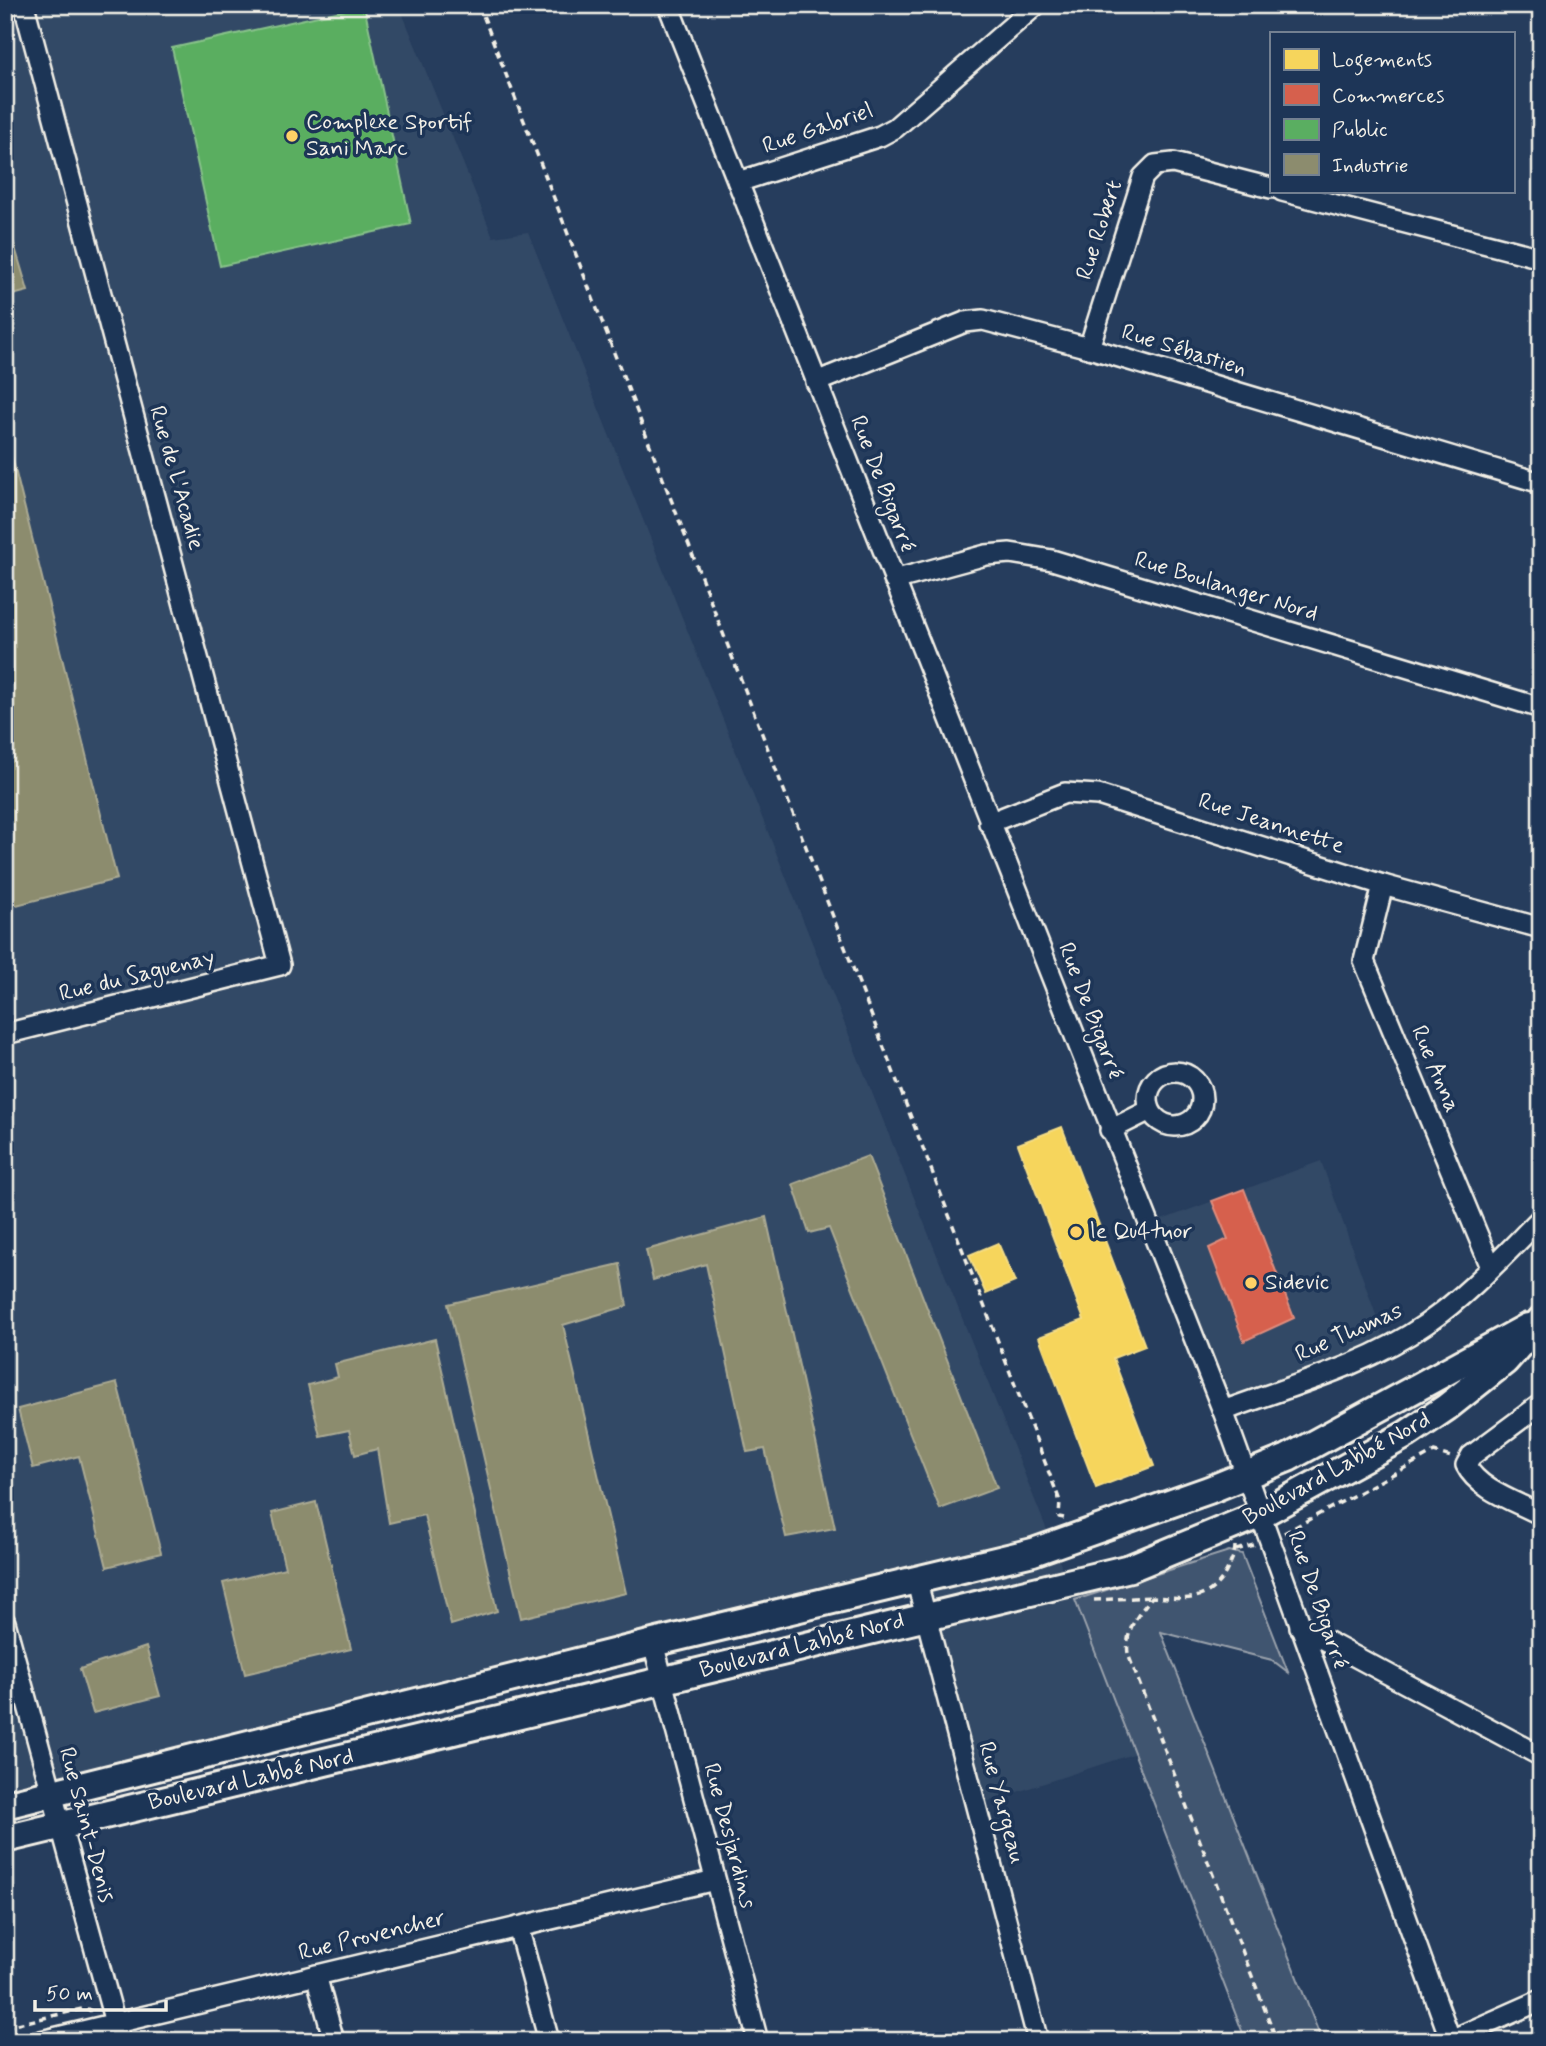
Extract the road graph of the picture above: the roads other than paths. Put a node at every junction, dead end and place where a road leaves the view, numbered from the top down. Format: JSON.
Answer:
{"nodes":[{"id":1,"x":24,"y":5,"type":"edge"},
{"id":2,"x":668,"y":5,"type":"edge"},
{"id":3,"x":1036,"y":5,"type":"edge"},
{"id":4,"x":738,"y":182,"type":"junction"},
{"id":5,"x":1270,"y":188,"type":"edge"},
{"id":6,"x":1286,"y":192,"type":"edge"},
{"id":7,"x":1541,"y":258,"type":"edge"},
{"id":8,"x":1089,"y":348,"type":"junction"},
{"id":9,"x":816,"y":382,"type":"junction"},
{"id":10,"x":1541,"y":483,"type":"edge"},
{"id":11,"x":894,"y":580,"type":"junction"},
{"id":12,"x":1541,"y":708,"type":"edge"},
{"id":13,"x":989,"y":823,"type":"junction"},
{"id":14,"x":1383,"y":886,"type":"junction"},
{"id":15,"x":1541,"y":928,"type":"edge"},
{"id":16,"x":280,"y":965,"type":"joint"},
{"id":17,"x":5,"y":1034,"type":"edge"},
{"id":18,"x":1150,"y":1110,"type":"dead end"},
{"id":19,"x":1110,"y":1130,"type":"junction"},
{"id":20,"x":1541,"y":1218,"type":"edge"},
{"id":21,"x":1491,"y":1268,"type":"junction"},
{"id":22,"x":1540,"y":1321,"type":"edge"},
{"id":23,"x":1541,"y":1404,"type":"edge"},
{"id":24,"x":1223,"y":1411,"type":"junction"},
{"id":25,"x":1246,"y":1475,"type":"junction"},
{"id":26,"x":1261,"y":1514,"type":"junction"},
{"id":27,"x":1541,"y":1515,"type":"edge"},
{"id":28,"x":916,"y":1579,"type":"junction"},
{"id":29,"x":926,"y":1615,"type":"junction"},
{"id":30,"x":5,"y":1622,"type":"edge"},
{"id":31,"x":1300,"y":1627,"type":"junction"},
{"id":32,"x":653,"y":1643,"type":"junction"},
{"id":33,"x":663,"y":1681,"type":"junction"},
{"id":34,"x":1541,"y":1756,"type":"edge"},
{"id":35,"x":52,"y":1794,"type":"junction"},
{"id":36,"x":5,"y":1805,"type":"edge"},
{"id":37,"x":60,"y":1826,"type":"junction"},
{"id":38,"x":5,"y":1839,"type":"edge"},
{"id":39,"x":715,"y":1881,"type":"junction"},
{"id":40,"x":518,"y":1927,"type":"junction"},
{"id":41,"x":316,"y":1975,"type":"junction"},
{"id":42,"x":1541,"y":2000,"type":"edge"},
{"id":43,"x":118,"y":2032,"type":"edge"},
{"id":44,"x":1451,"y":2040,"type":"edge"},
{"id":45,"x":41,"y":2041,"type":"edge"},
{"id":46,"x":334,"y":2041,"type":"edge"},
{"id":47,"x":549,"y":2041,"type":"edge"},
{"id":48,"x":758,"y":2041,"type":"edge"},
{"id":49,"x":1038,"y":2041,"type":"edge"}],
"edges":[{"from":1,"to":16,"type":"street","name":"Rue de L'Acadie"},
{"from":2,"to":4,"type":"street","name":"Rue De Bigarré"},
{"from":3,"to":4,"type":"street","name":"Rue Gabriel"},
{"from":4,"to":9,"type":"street","name":"Rue De Bigarré"},
{"from":5,"to":8,"type":"street","name":"Rue Robert"},
{"from":6,"to":7,"type":"street"},
{"from":8,"to":9,"type":"street","name":"Rue Sébastien"},
{"from":8,"to":10,"type":"street","name":"Rue Sébastien"},
{"from":9,"to":11,"type":"street","name":"Rue De Bigarré"},
{"from":11,"to":12,"type":"street","name":"Rue Boulanger Nord"},
{"from":11,"to":13,"type":"street","name":"Rue De Bigarré"},
{"from":13,"to":14,"type":"street","name":"Rue Jeannette"},
{"from":13,"to":19,"type":"street","name":"Rue De Bigarré"},
{"from":14,"to":15,"type":"street","name":"Rue Jeannette"},
{"from":14,"to":21,"type":"street","name":"Rue Anna"},
{"from":16,"to":17,"type":"street","name":"Rue du Saguenay"},
{"from":18,"to":19,"type":"street"},
{"from":19,"to":24,"type":"street","name":"Rue De Bigarré"},
{"from":20,"to":21,"type":"street","name":"Rue Thomas"},
{"from":21,"to":24,"type":"street","name":"Rue Thomas"},
{"from":22,"to":25,"type":"main road","name":"Boulevard Labbé Nord"},
{"from":22,"to":26,"type":"main road","name":"Boulevard Labbé Nord"},
{"from":23,"to":27,"type":"street"},
{"from":24,"to":25,"type":"street","name":"Rue De Bigarré"},
{"from":25,"to":26,"type":"street","name":"Rue De Bigarré"},
{"from":25,"to":28,"type":"main road","name":"Boulevard Labbé Nord"},
{"from":26,"to":29,"type":"main road","name":"Boulevard Labbé Nord"},
{"from":26,"to":31,"type":"street","name":"Rue De Bigarré"},
{"from":28,"to":29,"type":"street","name":"Rue Yargeau"},
{"from":28,"to":32,"type":"main road","name":"Boulevard Labbé Nord"},
{"from":29,"to":33,"type":"main road","name":"Boulevard Labbé Nord"},
{"from":29,"to":49,"type":"street","name":"Rue Yargeau"},
{"from":30,"to":35,"type":"street","name":"Rue Saint-Denis"},
{"from":31,"to":34,"type":"street"},
{"from":31,"to":44,"type":"street","name":"Rue De Bigarré"},
{"from":32,"to":33,"type":"street","name":"Rue Desjardins"},
{"from":32,"to":35,"type":"main road","name":"Boulevard Labbé Nord"},
{"from":33,"to":37,"type":"main road","name":"Boulevard Labbé Nord"},
{"from":33,"to":39,"type":"street","name":"Rue Desjardins"},
{"from":35,"to":36,"type":"main road","name":"Boulevard Labbé Nord"},
{"from":35,"to":37,"type":"street","name":"Rue Saint-Denis"},
{"from":37,"to":38,"type":"main road","name":"Boulevard Labbé Nord"},
{"from":37,"to":43,"type":"street","name":"Rue Saint-Denis"},
{"from":39,"to":40,"type":"street","name":"Rue Provencher"},
{"from":39,"to":48,"type":"street","name":"Rue Desjardins"},
{"from":40,"to":41,"type":"street","name":"Rue Provencher"},
{"from":40,"to":47,"type":"street"},
{"from":41,"to":43,"type":"street","name":"Rue Provencher"},
{"from":41,"to":46,"type":"street"},
{"from":42,"to":44,"type":"street"},
{"from":43,"to":45,"type":"street","name":"Rue Provencher"}]}
